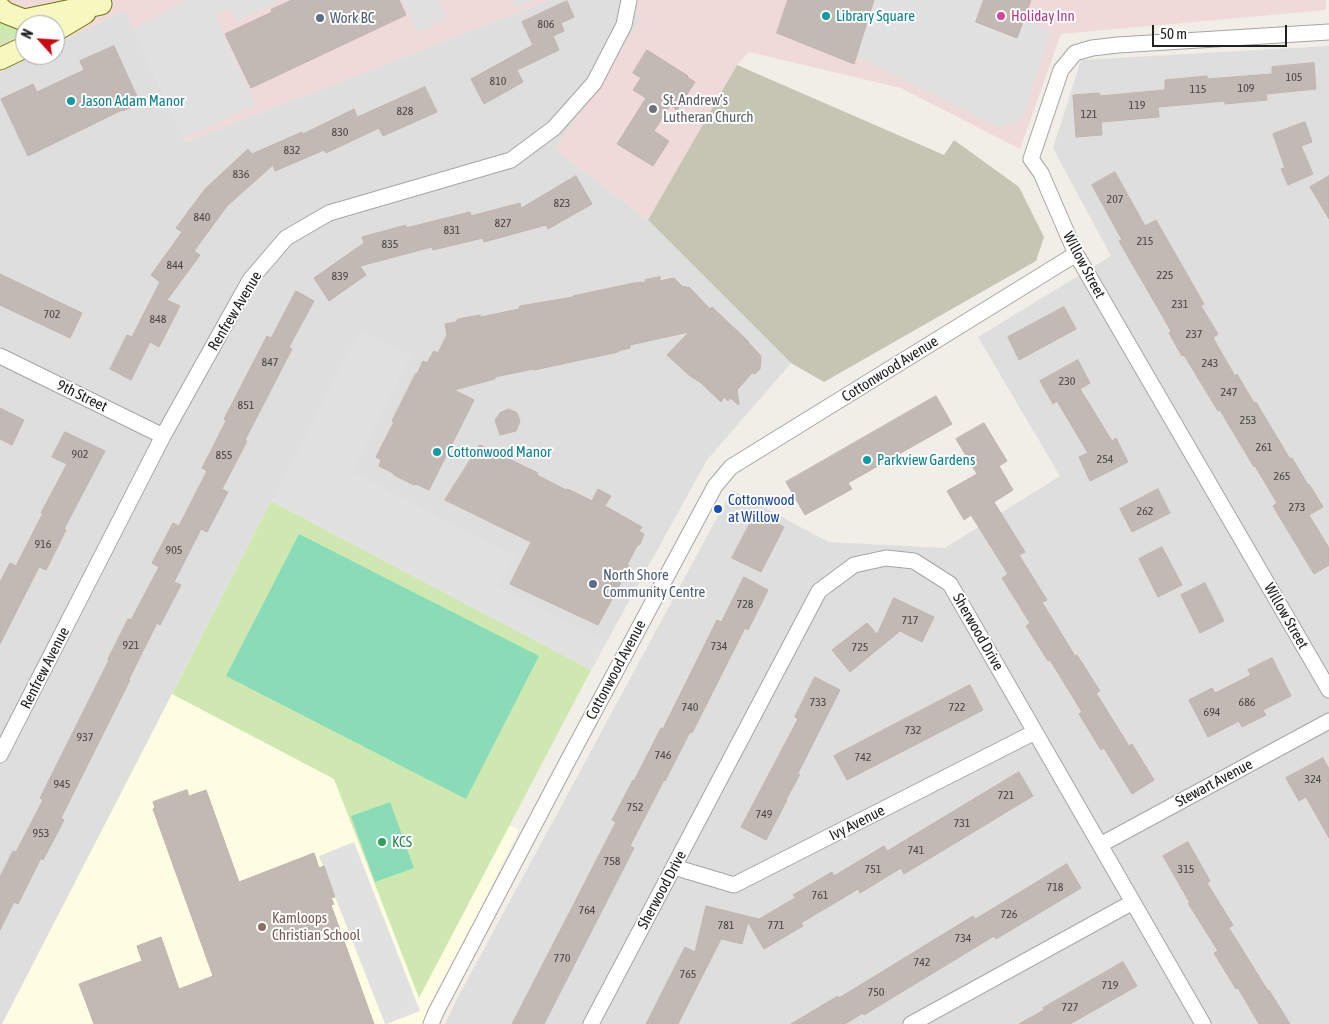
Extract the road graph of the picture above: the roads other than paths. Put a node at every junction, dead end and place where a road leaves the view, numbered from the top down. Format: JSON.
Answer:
{"nodes":[{"id":1,"x":629,"y":0,"type":"edge"},
{"id":2,"x":105,"y":2,"type":"edge"},
{"id":3,"x":0,"y":8,"type":"edge"},
{"id":4,"x":65,"y":25,"type":"edge"},
{"id":5,"x":1329,"y":32,"type":"edge"},
{"id":6,"x":15,"y":52,"type":"edge"},
{"id":7,"x":0,"y":59,"type":"edge"},
{"id":8,"x":1076,"y":254,"type":"junction"},
{"id":9,"x":0,"y":356,"type":"edge"},
{"id":10,"x":163,"y":436,"type":"junction"},
{"id":11,"x":1329,"y":690,"type":"edge"},
{"id":12,"x":1329,"y":721,"type":"edge"},
{"id":13,"x":1035,"y":732,"type":"junction"},
{"id":14,"x":0,"y":755,"type":"edge"},
{"id":15,"x":1100,"y":845,"type":"junction"},
{"id":16,"x":674,"y":867,"type":"junction"},
{"id":17,"x":1133,"y":902,"type":"junction"},
{"id":18,"x":432,"y":1024,"type":"edge"},
{"id":19,"x":591,"y":1024,"type":"edge"},
{"id":20,"x":910,"y":1024,"type":"edge"},
{"id":21,"x":1203,"y":1024,"type":"edge"}],
"edges":[{"from":1,"to":10,"type":"street","name":"Renfrew Avenue"},
{"from":2,"to":3,"type":"main road"},
{"from":2,"to":4,"type":"main road"},
{"from":5,"to":8,"type":"street","name":"Willow Street"},
{"from":6,"to":7,"type":"main road"},
{"from":8,"to":11,"type":"street","name":"Willow Street"},
{"from":8,"to":18,"type":"street","name":"Cottonwood Avenue"},
{"from":9,"to":10,"type":"street","name":"9th Street"},
{"from":10,"to":14,"type":"street","name":"Renfrew Avenue"},
{"from":12,"to":15,"type":"street","name":"Stewart Avenue"},
{"from":13,"to":15,"type":"street","name":"Sherwood Drive"},
{"from":13,"to":16,"type":"street","name":"Ivy Avenue"},
{"from":13,"to":16,"type":"street","name":"Sherwood Drive"},
{"from":15,"to":17,"type":"street","name":"Sherwood Drive"},
{"from":16,"to":19,"type":"street","name":"Sherwood Drive"},
{"from":17,"to":20,"type":"street"},
{"from":17,"to":21,"type":"street","name":"Sherwood Drive"}]}
